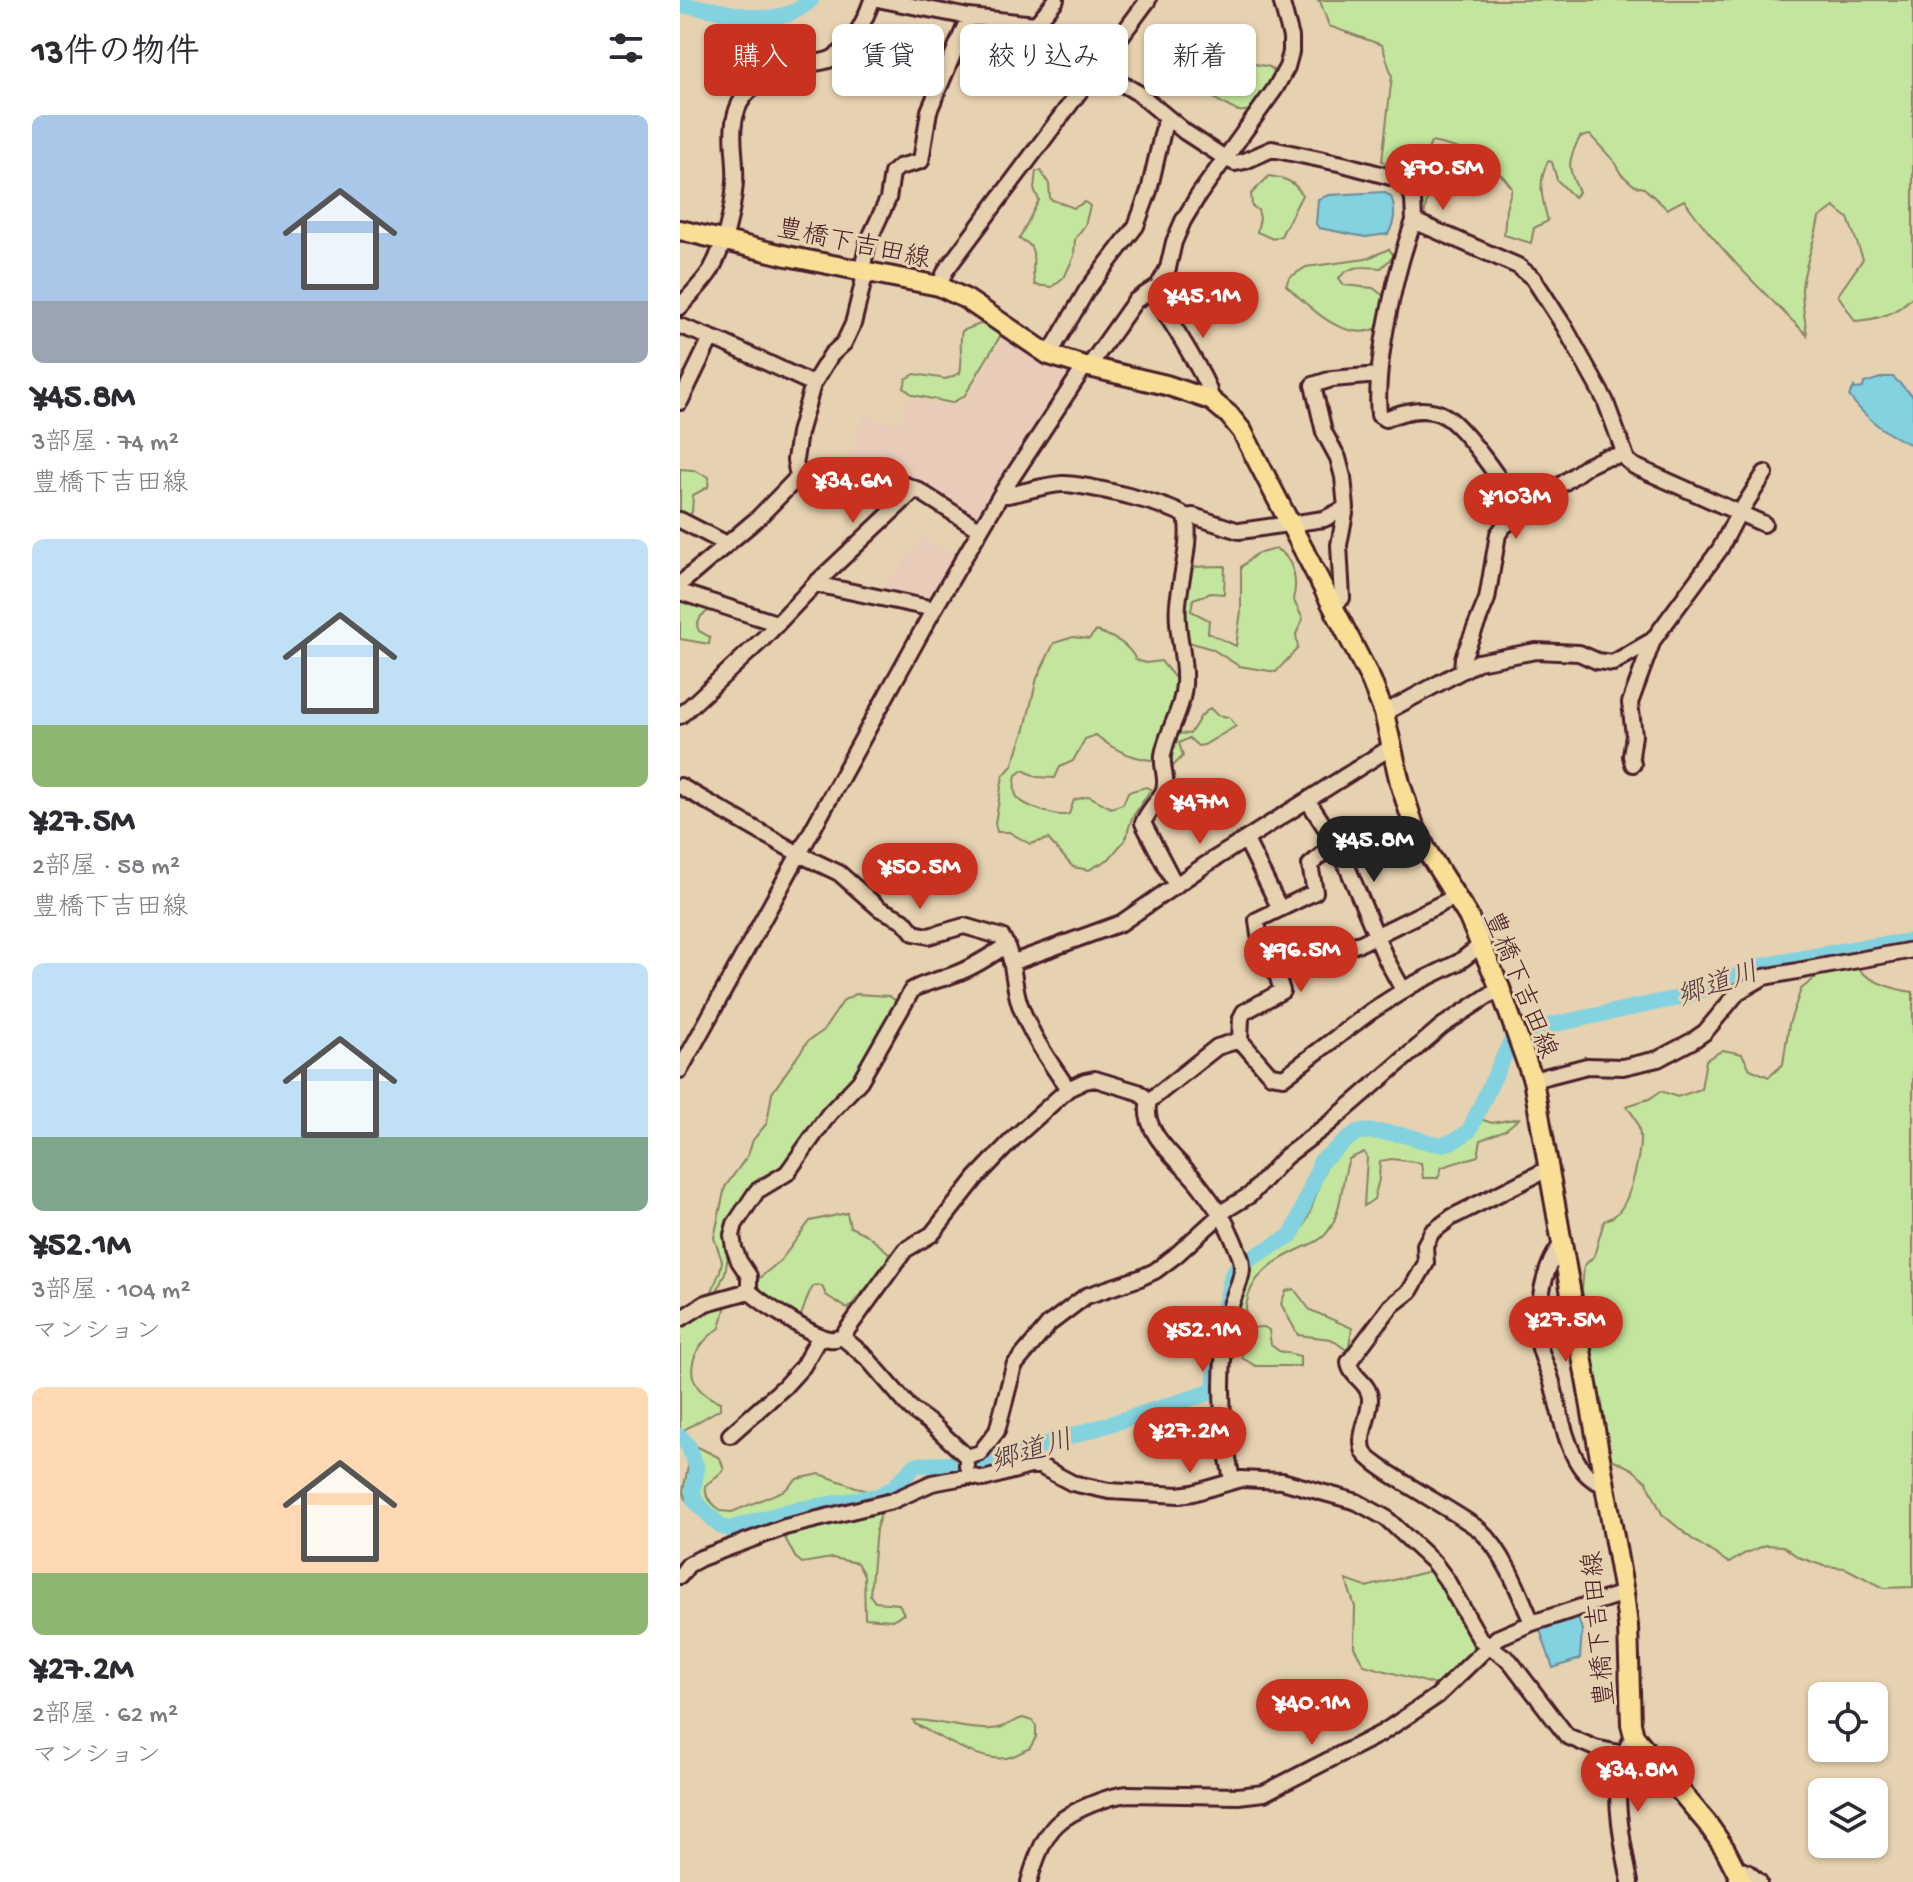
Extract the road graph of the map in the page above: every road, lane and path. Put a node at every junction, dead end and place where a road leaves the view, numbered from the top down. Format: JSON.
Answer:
{"nodes":[{"id":1,"x":872,"y":0,"type":"edge"},
{"id":2,"x":882,"y":0,"type":"edge"},
{"id":3,"x":1056,"y":0,"type":"edge"},
{"id":4,"x":1148,"y":0,"type":"edge"},
{"id":5,"x":1281,"y":0,"type":"edge"},
{"id":6,"x":969,"y":17,"type":"junction"},
{"id":7,"x":1036,"y":24,"type":"joint"},
{"id":8,"x":1128,"y":27,"type":"edge"},
{"id":9,"x":1128,"y":87,"type":"edge"},
{"id":10,"x":1077,"y":96,"type":"edge"},
{"id":11,"x":1168,"y":119,"type":"junction"},
{"id":12,"x":1225,"y":158,"type":"junction"},
{"id":13,"x":1414,"y":221,"type":"junction"},
{"id":14,"x":680,"y":230,"type":"edge"},
{"id":15,"x":724,"y":239,"type":"junction"},
{"id":16,"x":864,"y":270,"type":"junction"},
{"id":17,"x":939,"y":286,"type":"junction"},
{"id":18,"x":1152,"y":290,"type":"junction"},
{"id":19,"x":680,"y":307,"type":"edge"},
{"id":20,"x":680,"y":326,"type":"edge"},
{"id":21,"x":711,"y":338,"type":"junction"},
{"id":22,"x":1049,"y":355,"type":"junction"},
{"id":23,"x":1085,"y":366,"type":"junction"},
{"id":24,"x":1379,"y":375,"type":"junction"},
{"id":25,"x":813,"y":384,"type":"junction"},
{"id":26,"x":1211,"y":400,"type":"junction"},
{"id":27,"x":680,"y":402,"type":"edge"},
{"id":28,"x":1624,"y":455,"type":"junction"},
{"id":29,"x":1765,"y":473,"type":"dead end"},
{"id":30,"x":798,"y":477,"type":"junction"},
{"id":31,"x":916,"y":489,"type":"junction"},
{"id":32,"x":1003,"y":491,"type":"junction"},
{"id":33,"x":1346,"y":508,"type":"junction"},
{"id":34,"x":1522,"y":513,"type":"junction"},
{"id":35,"x":1740,"y":514,"type":"junction"},
{"id":36,"x":1186,"y":517,"type":"junction"},
{"id":37,"x":680,"y":520,"type":"edge"},
{"id":38,"x":1291,"y":524,"type":"junction"},
{"id":39,"x":1764,"y":524,"type":"dead end"},
{"id":40,"x":980,"y":530,"type":"junction"},
{"id":41,"x":727,"y":544,"type":"junction"},
{"id":42,"x":680,"y":584,"type":"edge"},
{"id":43,"x":815,"y":584,"type":"junction"},
{"id":44,"x":680,"y":592,"type":"edge"},
{"id":45,"x":1333,"y":606,"type":"junction"},
{"id":46,"x":934,"y":609,"type":"junction"},
{"id":47,"x":776,"y":623,"type":"junction"},
{"id":48,"x":1653,"y":640,"type":"junction"},
{"id":49,"x":1462,"y":669,"type":"junction"},
{"id":50,"x":1384,"y":713,"type":"junction"},
{"id":51,"x":680,"y":716,"type":"edge"},
{"id":52,"x":1392,"y":749,"type":"junction"},
{"id":53,"x":1633,"y":764,"type":"dead end"},
{"id":54,"x":680,"y":786,"type":"edge"},
{"id":55,"x":1308,"y":801,"type":"junction"},
{"id":56,"x":1246,"y":840,"type":"junction"},
{"id":57,"x":1336,"y":843,"type":"junction"},
{"id":58,"x":799,"y":854,"type":"junction"},
{"id":59,"x":1176,"y":886,"type":"junction"},
{"id":60,"x":1457,"y":896,"type":"junction"},
{"id":61,"x":1280,"y":909,"type":"junction"},
{"id":62,"x":1377,"y":936,"type":"junction"},
{"id":63,"x":1007,"y":945,"type":"junction"},
{"id":64,"x":1481,"y":945,"type":"junction"},
{"id":65,"x":1913,"y":950,"type":"edge"},
{"id":66,"x":1011,"y":963,"type":"junction"},
{"id":67,"x":1275,"y":968,"type":"junction"},
{"id":68,"x":1500,"y":988,"type":"junction"},
{"id":69,"x":1403,"y":990,"type":"junction"},
{"id":70,"x":1240,"y":1040,"type":"junction"},
{"id":71,"x":680,"y":1070,"type":"edge"},
{"id":72,"x":1533,"y":1080,"type":"junction"},
{"id":73,"x":1068,"y":1089,"type":"junction"},
{"id":74,"x":1149,"y":1101,"type":"junction"},
{"id":75,"x":1550,"y":1168,"type":"junction"},
{"id":76,"x":1221,"y":1215,"type":"junction"},
{"id":77,"x":1563,"y":1243,"type":"junction"},
{"id":78,"x":749,"y":1291,"type":"junction"},
{"id":79,"x":680,"y":1319,"type":"edge"},
{"id":80,"x":820,"y":1336,"type":"junction"},
{"id":81,"x":842,"y":1337,"type":"junction"},
{"id":82,"x":730,"y":1435,"type":"dead end"},
{"id":83,"x":967,"y":1467,"type":"junction"},
{"id":84,"x":1232,"y":1480,"type":"junction"},
{"id":85,"x":1605,"y":1484,"type":"junction"},
{"id":86,"x":680,"y":1576,"type":"edge"},
{"id":87,"x":1624,"y":1593,"type":"junction"},
{"id":88,"x":1532,"y":1623,"type":"junction"},
{"id":89,"x":1487,"y":1645,"type":"junction"},
{"id":90,"x":1634,"y":1736,"type":"junction"},
{"id":91,"x":1624,"y":1754,"type":"junction"},
{"id":92,"x":1738,"y":1875,"type":"edge"},
{"id":93,"x":1029,"y":1882,"type":"edge"},
{"id":94,"x":1630,"y":1882,"type":"edge"},
{"id":95,"x":1759,"y":1882,"type":"edge"}],
"edges":[{"from":1,"to":15,"type":"street"},
{"from":2,"to":6,"type":"street"},
{"from":3,"to":7,"type":"street"},
{"from":4,"to":8,"type":"street"},
{"from":5,"to":12,"type":"street"},
{"from":6,"to":7,"type":"street"},
{"from":6,"to":16,"type":"street"},
{"from":9,"to":11,"type":"street"},
{"from":10,"to":17,"type":"street"},
{"from":11,"to":12,"type":"street"},
{"from":11,"to":22,"type":"street"},
{"from":12,"to":13,"type":"street"},
{"from":12,"to":18,"type":"street"},
{"from":13,"to":24,"type":"street"},
{"from":13,"to":28,"type":"street"},
{"from":14,"to":15,"type":"main road","name":"豊橋下吉田線"},
{"from":15,"to":16,"type":"main road","name":"豊橋下吉田線"},
{"from":15,"to":19,"type":"street"},
{"from":16,"to":17,"type":"main road","name":"豊橋下吉田線"},
{"from":16,"to":25,"type":"street"},
{"from":17,"to":22,"type":"main road","name":"豊橋下吉田線"},
{"from":18,"to":23,"type":"street"},
{"from":18,"to":26,"type":"street"},
{"from":20,"to":21,"type":"street"},
{"from":21,"to":25,"type":"street"},
{"from":21,"to":27,"type":"street"},
{"from":22,"to":23,"type":"main road","name":"豊橋下吉田線"},
{"from":23,"to":26,"type":"main road","name":"豊橋下吉田線"},
{"from":23,"to":32,"type":"street"},
{"from":24,"to":33,"type":"street"},
{"from":24,"to":34,"type":"street"},
{"from":25,"to":30,"type":"street"},
{"from":26,"to":38,"type":"main road","name":"豊橋下吉田線"},
{"from":28,"to":34,"type":"street"},
{"from":28,"to":35,"type":"street"},
{"from":29,"to":35,"type":"street"},
{"from":30,"to":31,"type":"street"},
{"from":30,"to":41,"type":"street"},
{"from":31,"to":40,"type":"street"},
{"from":31,"to":43,"type":"street"},
{"from":32,"to":36,"type":"street"},
{"from":32,"to":40,"type":"street"},
{"from":33,"to":38,"type":"street"},
{"from":33,"to":45,"type":"street"},
{"from":34,"to":49,"type":"street"},
{"from":35,"to":39,"type":"street"},
{"from":35,"to":48,"type":"street"},
{"from":36,"to":38,"type":"street"},
{"from":36,"to":59,"type":"street"},
{"from":37,"to":41,"type":"street"},
{"from":38,"to":45,"type":"main road","name":"豊橋下吉田線"},
{"from":40,"to":46,"type":"street"},
{"from":41,"to":42,"type":"street"},
{"from":43,"to":46,"type":"street"},
{"from":43,"to":47,"type":"street"},
{"from":44,"to":47,"type":"street"},
{"from":45,"to":50,"type":"main road","name":"豊橋下吉田線"},
{"from":46,"to":58,"type":"street"},
{"from":47,"to":51,"type":"street"},
{"from":48,"to":49,"type":"street"},
{"from":48,"to":53,"type":"street"},
{"from":49,"to":50,"type":"street"},
{"from":50,"to":52,"type":"main road","name":"豊橋下吉田線"},
{"from":52,"to":55,"type":"street"},
{"from":52,"to":60,"type":"main road","name":"豊橋下吉田線"},
{"from":54,"to":58,"type":"street"},
{"from":55,"to":56,"type":"street"},
{"from":55,"to":57,"type":"street"},
{"from":56,"to":59,"type":"street"},
{"from":56,"to":61,"type":"street"},
{"from":57,"to":61,"type":"street"},
{"from":57,"to":62,"type":"street"},
{"from":58,"to":63,"type":"street"},
{"from":58,"to":71,"type":"street"},
{"from":59,"to":66,"type":"street"},
{"from":60,"to":62,"type":"street"},
{"from":60,"to":64,"type":"main road","name":"豊橋下吉田線"},
{"from":61,"to":67,"type":"street"},
{"from":62,"to":67,"type":"street"},
{"from":62,"to":69,"type":"street"},
{"from":63,"to":66,"type":"street"},
{"from":63,"to":78,"type":"street"},
{"from":64,"to":68,"type":"main road","name":"豊橋下吉田線"},
{"from":64,"to":69,"type":"street"},
{"from":65,"to":72,"type":"street"},
{"from":66,"to":73,"type":"street"},
{"from":67,"to":70,"type":"street"},
{"from":68,"to":72,"type":"main road","name":"豊橋下吉田線"},
{"from":68,"to":76,"type":"street"},
{"from":69,"to":70,"type":"street"},
{"from":70,"to":74,"type":"street"},
{"from":72,"to":75,"type":"main road","name":"豊橋下吉田線"},
{"from":73,"to":74,"type":"street"},
{"from":73,"to":81,"type":"street"},
{"from":74,"to":76,"type":"street"},
{"from":75,"to":77,"type":"main road","name":"豊橋下吉田線"},
{"from":75,"to":88,"type":"street"},
{"from":76,"to":83,"type":"street"},
{"from":76,"to":84,"type":"street"},
{"from":77,"to":85,"type":"main road","name":"豊橋下吉田線"},
{"from":77,"to":85,"type":"street"},
{"from":78,"to":79,"type":"street"},
{"from":78,"to":80,"type":"street"},
{"from":80,"to":81,"type":"street"},
{"from":80,"to":82,"type":"street"},
{"from":81,"to":83,"type":"street"},
{"from":83,"to":84,"type":"street"},
{"from":83,"to":86,"type":"street"},
{"from":84,"to":89,"type":"street"},
{"from":85,"to":87,"type":"main road","name":"豊橋下吉田線"},
{"from":87,"to":88,"type":"street"},
{"from":87,"to":90,"type":"main road","name":"豊橋下吉田線"},
{"from":88,"to":89,"type":"street"},
{"from":89,"to":91,"type":"street"},
{"from":89,"to":93,"type":"street"},
{"from":90,"to":91,"type":"street"},
{"from":90,"to":92,"type":"main road","name":"豊橋下吉田線"},
{"from":91,"to":94,"type":"street"},
{"from":92,"to":95,"type":"street"}]}
